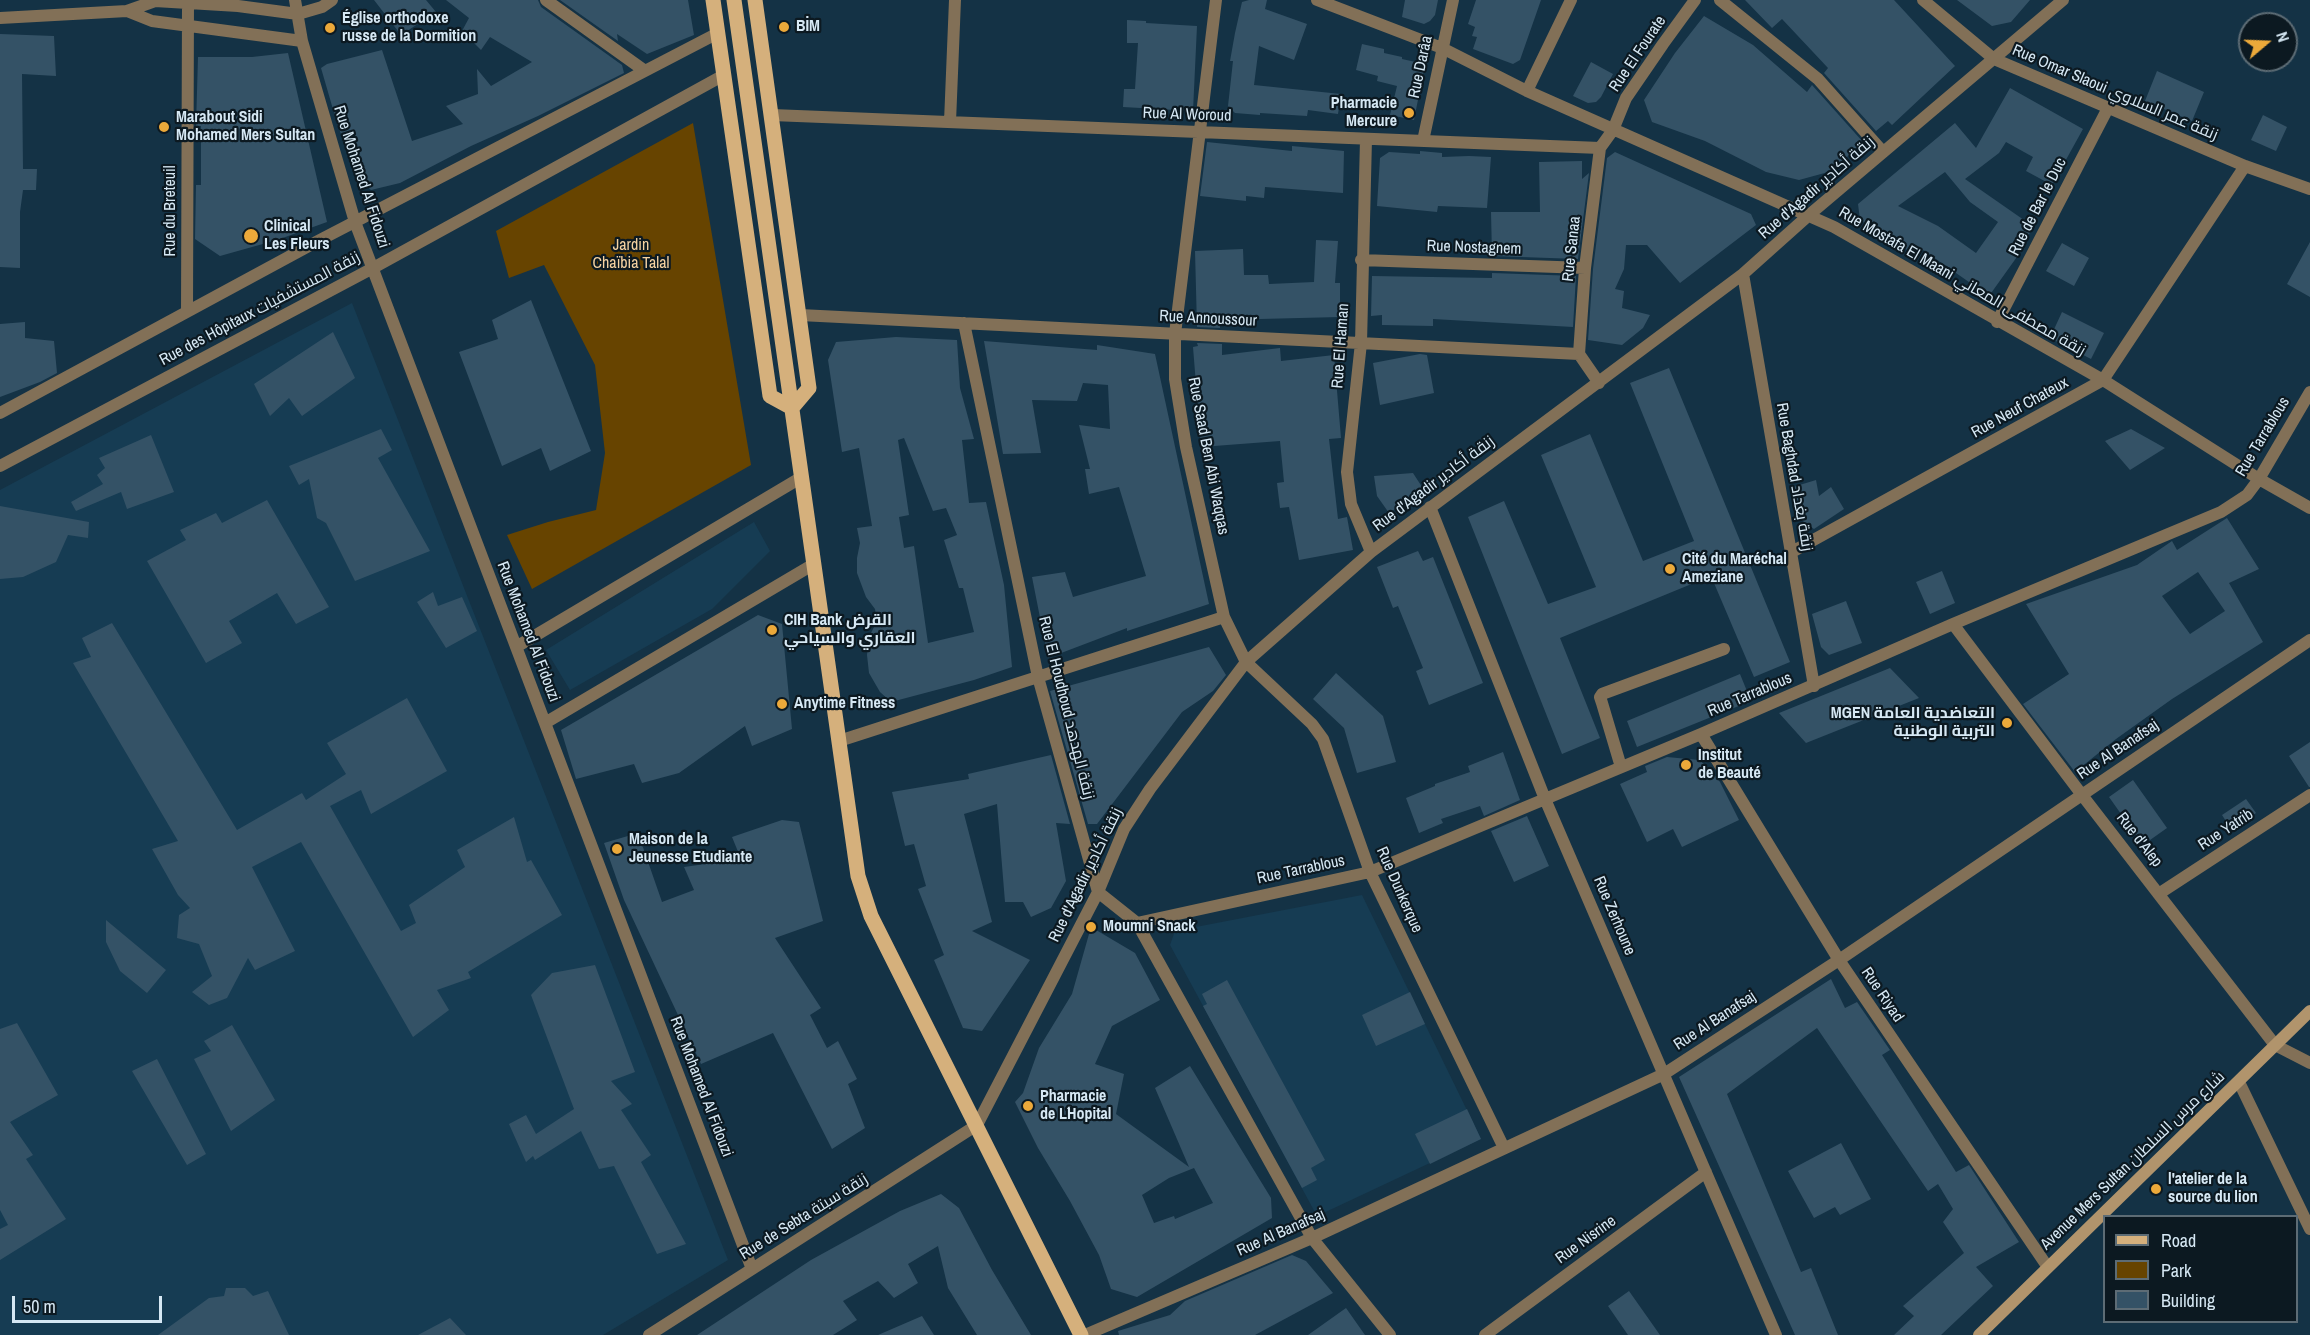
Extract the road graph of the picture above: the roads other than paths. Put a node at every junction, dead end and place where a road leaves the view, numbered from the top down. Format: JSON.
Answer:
{"nodes":[{"id":1,"x":295,"y":0,"type":"edge"},
{"id":2,"x":332,"y":0,"type":"edge"},
{"id":3,"x":546,"y":0,"type":"edge"},
{"id":4,"x":713,"y":0,"type":"edge"},
{"id":5,"x":734,"y":0,"type":"edge"},
{"id":6,"x":755,"y":0,"type":"edge"},
{"id":7,"x":955,"y":0,"type":"edge"},
{"id":8,"x":1216,"y":0,"type":"edge"},
{"id":9,"x":1317,"y":0,"type":"edge"},
{"id":10,"x":1452,"y":0,"type":"edge"},
{"id":11,"x":1571,"y":0,"type":"edge"},
{"id":12,"x":1695,"y":0,"type":"edge"},
{"id":13,"x":1720,"y":0,"type":"edge"},
{"id":14,"x":1923,"y":0,"type":"edge"},
{"id":15,"x":2063,"y":0,"type":"edge"},
{"id":16,"x":155,"y":1,"type":"edge"},
{"id":17,"x":188,"y":2,"type":"junction"},
{"id":18,"x":127,"y":11,"type":"junction"},
{"id":19,"x":298,"y":14,"type":"junction"},
{"id":20,"x":0,"y":18,"type":"edge"},
{"id":21,"x":152,"y":21,"type":"junction"},
{"id":22,"x":187,"y":25,"type":"junction"},
{"id":23,"x":718,"y":33,"type":"junction"},
{"id":24,"x":302,"y":42,"type":"junction"},
{"id":25,"x":1442,"y":48,"type":"junction"},
{"id":26,"x":1994,"y":59,"type":"junction"},
{"id":27,"x":645,"y":70,"type":"junction"},
{"id":28,"x":724,"y":75,"type":"junction"},
{"id":29,"x":1527,"y":91,"type":"junction"},
{"id":30,"x":2108,"y":108,"type":"junction"},
{"id":31,"x":772,"y":115,"type":"junction"},
{"id":32,"x":950,"y":123,"type":"junction"},
{"id":33,"x":1614,"y":130,"type":"junction"},
{"id":34,"x":1200,"y":132,"type":"junction"},
{"id":35,"x":1366,"y":139,"type":"junction"},
{"id":36,"x":1423,"y":141,"type":"junction"},
{"id":37,"x":1600,"y":148,"type":"junction"},
{"id":38,"x":1883,"y":152,"type":"junction"},
{"id":39,"x":2245,"y":166,"type":"junction"},
{"id":40,"x":2310,"y":189,"type":"edge"},
{"id":41,"x":1809,"y":215,"type":"junction"},
{"id":42,"x":355,"y":222,"type":"junction"},
{"id":43,"x":1361,"y":260,"type":"junction"},
{"id":44,"x":373,"y":268,"type":"junction"},
{"id":45,"x":1585,"y":268,"type":"junction"},
{"id":46,"x":1743,"y":274,"type":"junction"},
{"id":47,"x":187,"y":311,"type":"junction"},
{"id":48,"x":800,"y":315,"type":"junction"},
{"id":49,"x":1997,"y":322,"type":"junction"},
{"id":50,"x":964,"y":323,"type":"junction"},
{"id":51,"x":1175,"y":334,"type":"junction"},
{"id":52,"x":1361,"y":343,"type":"junction"},
{"id":53,"x":1580,"y":354,"type":"junction"},
{"id":54,"x":2103,"y":380,"type":"junction"},
{"id":55,"x":1599,"y":382,"type":"junction"},
{"id":56,"x":2310,"y":392,"type":"edge"},
{"id":57,"x":792,"y":408,"type":"junction"},
{"id":58,"x":0,"y":413,"type":"edge"},
{"id":59,"x":0,"y":466,"type":"edge"},
{"id":60,"x":802,"y":477,"type":"junction"},
{"id":61,"x":2259,"y":479,"type":"junction"},
{"id":62,"x":1430,"y":507,"type":"junction"},
{"id":63,"x":2310,"y":508,"type":"edge"},
{"id":64,"x":1371,"y":552,"type":"junction"},
{"id":65,"x":1790,"y":554,"type":"junction"},
{"id":66,"x":814,"y":564,"type":"junction"},
{"id":67,"x":1224,"y":617,"type":"junction"},
{"id":68,"x":1953,"y":624,"type":"junction"},
{"id":69,"x":2310,"y":640,"type":"edge"},
{"id":70,"x":516,"y":647,"type":"junction"},
{"id":71,"x":1724,"y":649,"type":"dead end"},
{"id":72,"x":1246,"y":662,"type":"junction"},
{"id":73,"x":1038,"y":676,"type":"junction"},
{"id":74,"x":1814,"y":686,"type":"junction"},
{"id":75,"x":545,"y":723,"type":"junction"},
{"id":76,"x":1701,"y":734,"type":"junction"},
{"id":77,"x":839,"y":741,"type":"junction"},
{"id":78,"x":1621,"y":767,"type":"junction"},
{"id":79,"x":2082,"y":795,"type":"junction"},
{"id":80,"x":2310,"y":795,"type":"edge"},
{"id":81,"x":1545,"y":799,"type":"junction"},
{"id":82,"x":1370,"y":872,"type":"junction"},
{"id":83,"x":1098,"y":892,"type":"junction"},
{"id":84,"x":2160,"y":893,"type":"junction"},
{"id":85,"x":1137,"y":923,"type":"junction"},
{"id":86,"x":1839,"y":960,"type":"junction"},
{"id":87,"x":2310,"y":1011,"type":"edge"},
{"id":88,"x":2275,"y":1045,"type":"junction"},
{"id":89,"x":2310,"y":1063,"type":"edge"},
{"id":90,"x":1664,"y":1074,"type":"junction"},
{"id":91,"x":2239,"y":1082,"type":"junction"},
{"id":92,"x":977,"y":1125,"type":"junction"},
{"id":93,"x":1504,"y":1148,"type":"junction"},
{"id":94,"x":1706,"y":1172,"type":"junction"},
{"id":95,"x":2310,"y":1229,"type":"edge"},
{"id":96,"x":1312,"y":1238,"type":"junction"},
{"id":97,"x":2047,"y":1266,"type":"junction"},
{"id":98,"x":752,"y":1269,"type":"junction"},
{"id":99,"x":649,"y":1335,"type":"edge"},
{"id":100,"x":1083,"y":1335,"type":"edge"},
{"id":101,"x":1390,"y":1335,"type":"edge"},
{"id":102,"x":1485,"y":1335,"type":"edge"},
{"id":103,"x":1776,"y":1335,"type":"edge"},
{"id":104,"x":1979,"y":1335,"type":"edge"}],
"edges":[{"from":1,"to":19,"type":"street","name":"Rue Mohamed Al Fidouzi"},
{"from":2,"to":19,"type":"street"},
{"from":3,"to":27,"type":"street"},
{"from":4,"to":23,"type":"main road"},
{"from":5,"to":57,"type":"main road"},
{"from":6,"to":31,"type":"main road"},
{"from":7,"to":32,"type":"street"},
{"from":8,"to":34,"type":"street","name":"Rue Saad Ben Abi Waqqas"},
{"from":9,"to":25,"type":"street","name":"Rue Mostafa El Maani زنقة مصطفى المعاني"},
{"from":10,"to":25,"type":"street","name":"Rue Darâa"},
{"from":11,"to":29,"type":"street"},
{"from":12,"to":33,"type":"street","name":"Rue El Fourate"},
{"from":13,"to":38,"type":"street"},
{"from":14,"to":26,"type":"street","name":"Rue Omar Slaoui زنقة عمر السلاوي"},
{"from":15,"to":26,"type":"street","name":"Rue d'Agadir زنقة أكادير"},
{"from":16,"to":17,"type":"street"},
{"from":16,"to":18,"type":"street"},
{"from":16,"to":21,"type":"street"},
{"from":17,"to":19,"type":"street"},
{"from":17,"to":22,"type":"street","name":"Rue du Breteuil"},
{"from":18,"to":20,"type":"street"},
{"from":18,"to":21,"type":"street"},
{"from":19,"to":24,"type":"street","name":"Rue Mohamed Al Fidouzi"},
{"from":21,"to":22,"type":"street"},
{"from":22,"to":24,"type":"street"},
{"from":22,"to":47,"type":"street","name":"Rue du Breteuil"},
{"from":23,"to":27,"type":"street","name":"Rue des Hôpitaux زنقة المستشفيات"},
{"from":23,"to":28,"type":"main road"},
{"from":24,"to":42,"type":"street","name":"Rue Mohamed Al Fidouzi"},
{"from":25,"to":29,"type":"street","name":"Rue Mostafa El Maani زنقة مصطفى المعاني"},
{"from":25,"to":36,"type":"street","name":"Rue Darâa"},
{"from":26,"to":30,"type":"street","name":"Rue Omar Slaoui زنقة عمر السلاوي"},
{"from":26,"to":38,"type":"street","name":"Rue d'Agadir زنقة أكادير"},
{"from":27,"to":42,"type":"street","name":"Rue des Hôpitaux زنقة المستشفيات"},
{"from":28,"to":44,"type":"street","name":"Rue des Hôpitaux زنقة المستشفيات"},
{"from":28,"to":57,"type":"main road"},
{"from":29,"to":33,"type":"street","name":"Rue Mostafa El Maani زنقة مصطفى المعاني"},
{"from":30,"to":39,"type":"street","name":"Rue Omar Slaoui زنقة عمر السلاوي"},
{"from":30,"to":49,"type":"street","name":"Rue de Bar le Duc"},
{"from":31,"to":32,"type":"street","name":"Rue Al Woroud"},
{"from":31,"to":48,"type":"main road"},
{"from":32,"to":34,"type":"street","name":"Rue Al Woroud"},
{"from":33,"to":37,"type":"street","name":"Rue El Fourate"},
{"from":33,"to":41,"type":"street","name":"Rue Mostafa El Maani زنقة مصطفى المعاني"},
{"from":34,"to":35,"type":"street","name":"Rue Al Woroud"},
{"from":34,"to":51,"type":"street","name":"Rue Saad Ben Abi Waqqas"},
{"from":35,"to":36,"type":"street","name":"Rue Al Woroud"},
{"from":35,"to":43,"type":"street","name":"Rue El Haman"},
{"from":36,"to":37,"type":"street","name":"Rue Al Woroud"},
{"from":37,"to":45,"type":"street","name":"Rue Sanaa"},
{"from":38,"to":41,"type":"street","name":"Rue d'Agadir زنقة أكادير"},
{"from":39,"to":40,"type":"street","name":"Rue Omar Slaoui زنقة عمر السلاوي"},
{"from":39,"to":54,"type":"street","name":"Rue Neuf Chateux"},
{"from":41,"to":46,"type":"street","name":"Rue d'Agadir زنقة أكادير"},
{"from":41,"to":49,"type":"street","name":"Rue Mostafa El Maani زنقة مصطفى المعاني"},
{"from":42,"to":44,"type":"street","name":"Rue Mohamed Al Fidouzi"},
{"from":42,"to":47,"type":"street","name":"Rue des Hôpitaux زنقة المستشفيات"},
{"from":43,"to":45,"type":"street","name":"Rue Nostagnem"},
{"from":43,"to":52,"type":"street","name":"Rue El Haman"},
{"from":44,"to":59,"type":"street","name":"Rue des Hôpitaux زنقة المستشفيات"},
{"from":44,"to":70,"type":"street","name":"Rue Mohamed Al Fidouzi"},
{"from":45,"to":53,"type":"street","name":"Rue Sanaa"},
{"from":46,"to":55,"type":"street","name":"Rue d'Agadir زنقة أكادير"},
{"from":46,"to":65,"type":"street","name":"Rue Baghdad زنقة بغداد"},
{"from":47,"to":58,"type":"street","name":"Rue des Hôpitaux زنقة المستشفيات"},
{"from":48,"to":50,"type":"street","name":"Rue Annoussour"},
{"from":48,"to":57,"type":"main road"},
{"from":49,"to":54,"type":"street","name":"Rue Mostafa El Maani زنقة مصطفى المعاني"},
{"from":50,"to":51,"type":"street","name":"Rue Annoussour"},
{"from":50,"to":73,"type":"street","name":"Rue El Houdhoud زنقة الهدهد"},
{"from":51,"to":52,"type":"street","name":"Rue Annoussour"},
{"from":51,"to":67,"type":"street","name":"Rue Saad Ben Abi Waqqas"},
{"from":52,"to":53,"type":"street","name":"Rue Annoussour"},
{"from":52,"to":64,"type":"street","name":"Rue El Haman"},
{"from":53,"to":55,"type":"street"},
{"from":54,"to":61,"type":"street","name":"Rue Mostafa El Maani زنقة مصطفى المعاني"},
{"from":54,"to":65,"type":"street","name":"Rue Neuf Chateux"},
{"from":55,"to":62,"type":"street","name":"Rue d'Agadir زنقة أكادير"},
{"from":56,"to":61,"type":"street","name":"Rue Tarrablous"},
{"from":57,"to":60,"type":"main road"},
{"from":60,"to":66,"type":"main road"},
{"from":60,"to":70,"type":"street"},
{"from":61,"to":63,"type":"street","name":"Rue Mostafa El Maani زنقة مصطفى المعاني"},
{"from":61,"to":68,"type":"street","name":"Rue Tarrablous"},
{"from":62,"to":64,"type":"street","name":"Rue d'Agadir زنقة أكادير"},
{"from":62,"to":81,"type":"street","name":"Rue Zerhoune"},
{"from":64,"to":72,"type":"street","name":"Rue d'Agadir زنقة أكادير"},
{"from":65,"to":74,"type":"street","name":"Rue Baghdad زنقة بغداد"},
{"from":66,"to":75,"type":"street"},
{"from":66,"to":77,"type":"main road"},
{"from":67,"to":72,"type":"street","name":"Rue Saad Ben Abi Waqqas"},
{"from":67,"to":73,"type":"street"},
{"from":68,"to":74,"type":"street","name":"Rue Tarrablous"},
{"from":68,"to":79,"type":"street","name":"Rue d'Alep"},
{"from":69,"to":79,"type":"street","name":"Rue Al Banafsaj"},
{"from":70,"to":75,"type":"street","name":"Rue Mohamed Al Fidouzi"},
{"from":71,"to":78,"type":"street"},
{"from":72,"to":82,"type":"street","name":"Rue Dunkerque"},
{"from":72,"to":83,"type":"street","name":"Rue d'Agadir زنقة أكادير"},
{"from":73,"to":77,"type":"street"},
{"from":73,"to":83,"type":"street","name":"Rue El Houdhoud زنقة الهدهد"},
{"from":74,"to":76,"type":"street","name":"Rue Tarrablous"},
{"from":75,"to":98,"type":"street","name":"Rue Mohamed Al Fidouzi"},
{"from":76,"to":78,"type":"street","name":"Rue Tarrablous"},
{"from":76,"to":86,"type":"street","name":"Rue Riyad"},
{"from":77,"to":92,"type":"main road"},
{"from":78,"to":81,"type":"street","name":"Rue Tarrablous"},
{"from":79,"to":84,"type":"street","name":"Rue d'Alep"},
{"from":79,"to":86,"type":"street","name":"Rue Al Banafsaj"},
{"from":80,"to":84,"type":"street","name":"Rue Yatrib"},
{"from":81,"to":82,"type":"street","name":"Rue Tarrablous"},
{"from":81,"to":90,"type":"street","name":"Rue Zerhoune"},
{"from":82,"to":85,"type":"street","name":"Rue Tarrablous"},
{"from":82,"to":93,"type":"street","name":"Rue Dunkerque"},
{"from":83,"to":85,"type":"street"},
{"from":83,"to":92,"type":"street","name":"Rue d'Agadir زنقة أكادير"},
{"from":84,"to":88,"type":"street","name":"Rue d'Alep"},
{"from":85,"to":96,"type":"street"},
{"from":86,"to":90,"type":"street","name":"Rue Al Banafsaj"},
{"from":86,"to":97,"type":"street","name":"Rue Riyad"},
{"from":87,"to":88,"type":"street","name":"Avenue Mers Sultan شارع مرس السلطان"},
{"from":88,"to":89,"type":"street","name":"Rue d'Alep"},
{"from":88,"to":91,"type":"street","name":"Avenue Mers Sultan شارع مرس السلطان"},
{"from":90,"to":93,"type":"street","name":"Rue Al Banafsaj"},
{"from":90,"to":94,"type":"street","name":"Rue Zerhoune"},
{"from":91,"to":95,"type":"street"},
{"from":91,"to":97,"type":"street","name":"Avenue Mers Sultan شارع مرس السلطان"},
{"from":92,"to":98,"type":"street","name":"Rue de Sebta زنقة سبتة"},
{"from":92,"to":100,"type":"main road"},
{"from":93,"to":96,"type":"street","name":"Rue Al Banafsaj"},
{"from":94,"to":102,"type":"street","name":"Rue Nisrine"},
{"from":94,"to":103,"type":"street","name":"Rue Zerhoune"},
{"from":96,"to":100,"type":"street","name":"Rue Al Banafsaj"},
{"from":96,"to":101,"type":"street"},
{"from":97,"to":104,"type":"street","name":"Avenue Mers Sultan شارع مرس السلطان"},
{"from":98,"to":99,"type":"street","name":"Rue de Sebta زنقة سبتة"}]}
